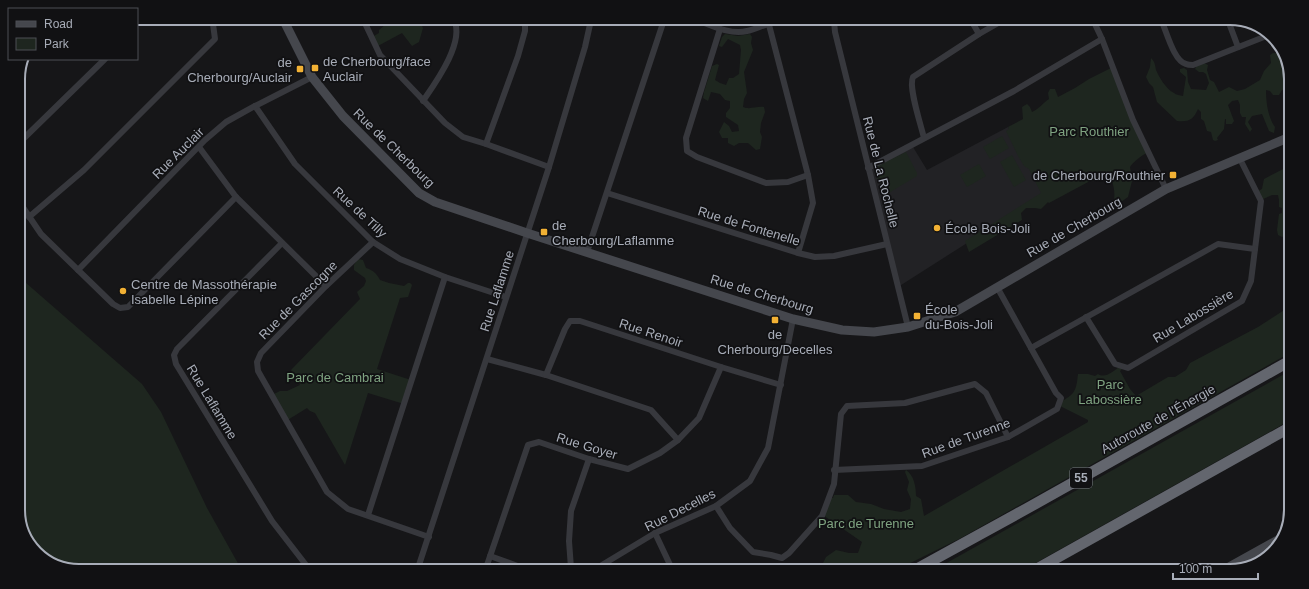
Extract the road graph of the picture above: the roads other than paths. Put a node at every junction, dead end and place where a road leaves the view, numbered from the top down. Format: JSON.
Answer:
{"nodes":[{"id":1,"x":214,"y":25,"type":"edge"},
{"id":2,"x":286,"y":25,"type":"edge"},
{"id":3,"x":366,"y":25,"type":"edge"},
{"id":4,"x":457,"y":25,"type":"edge"},
{"id":5,"x":525,"y":25,"type":"edge"},
{"id":6,"x":590,"y":25,"type":"edge"},
{"id":7,"x":662,"y":25,"type":"edge"},
{"id":8,"x":710,"y":25,"type":"edge"},
{"id":9,"x":761,"y":25,"type":"edge"},
{"id":10,"x":769,"y":25,"type":"edge"},
{"id":11,"x":834,"y":25,"type":"edge"},
{"id":12,"x":974,"y":25,"type":"edge"},
{"id":13,"x":995,"y":25,"type":"edge"},
{"id":14,"x":1095,"y":25,"type":"edge"},
{"id":15,"x":1163,"y":25,"type":"edge"},
{"id":16,"x":1230,"y":25,"type":"edge"},
{"id":17,"x":720,"y":29,"type":"junction"},
{"id":18,"x":979,"y":34,"type":"junction"},
{"id":19,"x":1264,"y":37,"type":"edge"},
{"id":20,"x":1102,"y":40,"type":"junction"},
{"id":21,"x":1238,"y":47,"type":"junction"},
{"id":22,"x":104,"y":60,"type":"edge"},
{"id":23,"x":312,"y":77,"type":"junction"},
{"id":24,"x":423,"y":101,"type":"junction"},
{"id":25,"x":254,"y":106,"type":"junction"},
{"id":26,"x":25,"y":137,"type":"edge"},
{"id":27,"x":924,"y":138,"type":"junction"},
{"id":28,"x":1284,"y":140,"type":"edge"},
{"id":29,"x":486,"y":144,"type":"junction"},
{"id":30,"x":198,"y":147,"type":"junction"},
{"id":31,"x":1240,"y":159,"type":"junction"},
{"id":32,"x":549,"y":167,"type":"junction"},
{"id":33,"x":868,"y":168,"type":"junction"},
{"id":34,"x":808,"y":175,"type":"junction"},
{"id":35,"x":1166,"y":189,"type":"junction"},
{"id":36,"x":607,"y":193,"type":"junction"},
{"id":37,"x":236,"y":197,"type":"junction"},
{"id":38,"x":25,"y":211,"type":"edge"},
{"id":39,"x":29,"y":217,"type":"junction"},
{"id":40,"x":527,"y":233,"type":"junction"},
{"id":41,"x":373,"y":242,"type":"junction"},
{"id":42,"x":282,"y":243,"type":"junction"},
{"id":43,"x":887,"y":244,"type":"junction"},
{"id":44,"x":1255,"y":250,"type":"junction"},
{"id":45,"x":587,"y":252,"type":"junction"},
{"id":46,"x":798,"y":253,"type":"junction"},
{"id":47,"x":78,"y":270,"type":"junction"},
{"id":48,"x":445,"y":277,"type":"junction"},
{"id":49,"x":326,"y":286,"type":"junction"},
{"id":50,"x":997,"y":287,"type":"junction"},
{"id":51,"x":506,"y":297,"type":"junction"},
{"id":52,"x":1086,"y":318,"type":"junction"},
{"id":53,"x":793,"y":319,"type":"junction"},
{"id":54,"x":908,"y":327,"type":"junction"},
{"id":55,"x":1031,"y":348,"type":"junction"},
{"id":56,"x":487,"y":359,"type":"junction"},
{"id":57,"x":1284,"y":364,"type":"edge"},
{"id":58,"x":721,"y":368,"type":"junction"},
{"id":59,"x":546,"y":375,"type":"junction"},
{"id":60,"x":781,"y":385,"type":"junction"},
{"id":61,"x":1284,"y":431,"type":"edge"},
{"id":62,"x":1008,"y":437,"type":"junction"},
{"id":63,"x":678,"y":440,"type":"junction"},
{"id":64,"x":588,"y":459,"type":"junction"},
{"id":65,"x":834,"y":470,"type":"junction"},
{"id":66,"x":716,"y":506,"type":"junction"},
{"id":67,"x":368,"y":515,"type":"junction"},
{"id":68,"x":655,"y":533,"type":"junction"},
{"id":69,"x":429,"y":537,"type":"junction"},
{"id":70,"x":1273,"y":542,"type":"edge"},
{"id":71,"x":490,"y":556,"type":"junction"},
{"id":72,"x":305,"y":564,"type":"edge"},
{"id":73,"x":419,"y":564,"type":"edge"},
{"id":74,"x":487,"y":564,"type":"edge"},
{"id":75,"x":512,"y":564,"type":"edge"},
{"id":76,"x":571,"y":564,"type":"edge"},
{"id":77,"x":604,"y":564,"type":"edge"},
{"id":78,"x":670,"y":564,"type":"edge"},
{"id":79,"x":926,"y":564,"type":"edge"},
{"id":80,"x":1046,"y":564,"type":"edge"},
{"id":81,"x":1235,"y":564,"type":"edge"}],
"edges":[{"from":1,"to":39,"type":"street"},
{"from":2,"to":23,"type":"street","name":"Rue de Cherbourg"},
{"from":3,"to":24,"type":"street"},
{"from":4,"to":24,"type":"street"},
{"from":5,"to":29,"type":"street"},
{"from":6,"to":32,"type":"street","name":"Rue Laflamme"},
{"from":7,"to":36,"type":"street"},
{"from":8,"to":17,"type":"street"},
{"from":9,"to":17,"type":"street"},
{"from":10,"to":34,"type":"street"},
{"from":11,"to":33,"type":"street","name":"Rue de La Rochelle"},
{"from":12,"to":18,"type":"street"},
{"from":13,"to":18,"type":"street"},
{"from":14,"to":20,"type":"street"},
{"from":15,"to":21,"type":"street"},
{"from":16,"to":21,"type":"street"},
{"from":17,"to":34,"type":"street"},
{"from":18,"to":27,"type":"street"},
{"from":19,"to":21,"type":"street"},
{"from":20,"to":27,"type":"street"},
{"from":20,"to":35,"type":"street"},
{"from":22,"to":26,"type":"street"},
{"from":23,"to":25,"type":"street","name":"Rue Auclair"},
{"from":23,"to":40,"type":"street","name":"Rue de Cherbourg"},
{"from":24,"to":29,"type":"street"},
{"from":25,"to":30,"type":"street","name":"Rue Auclair"},
{"from":25,"to":41,"type":"street","name":"Rue de Tilly"},
{"from":27,"to":33,"type":"street"},
{"from":28,"to":31,"type":"street","name":"Rue de Cherbourg"},
{"from":29,"to":32,"type":"street"},
{"from":30,"to":37,"type":"street"},
{"from":30,"to":47,"type":"street","name":"Rue Auclair"},
{"from":31,"to":35,"type":"street","name":"Rue de Cherbourg"},
{"from":31,"to":44,"type":"street","name":"Rue Labossière"},
{"from":32,"to":40,"type":"street","name":"Rue Laflamme"},
{"from":33,"to":43,"type":"street","name":"Rue de La Rochelle"},
{"from":34,"to":46,"type":"street"},
{"from":35,"to":50,"type":"street","name":"Rue de Cherbourg"},
{"from":36,"to":45,"type":"street"},
{"from":36,"to":46,"type":"street","name":"Rue de Fontenelle"},
{"from":37,"to":42,"type":"street"},
{"from":37,"to":47,"type":"street"},
{"from":38,"to":39,"type":"street"},
{"from":39,"to":47,"type":"street"},
{"from":40,"to":45,"type":"street","name":"Rue de Cherbourg"},
{"from":40,"to":51,"type":"street","name":"Rue Laflamme"},
{"from":41,"to":48,"type":"street","name":"Rue de Tilly"},
{"from":41,"to":49,"type":"street","name":"Rue de Gascogne"},
{"from":42,"to":49,"type":"street"},
{"from":42,"to":72,"type":"street","name":"Rue Laflamme"},
{"from":43,"to":46,"type":"street","name":"Rue de Fontenelle"},
{"from":43,"to":54,"type":"street","name":"Rue de La Rochelle"},
{"from":44,"to":52,"type":"street"},
{"from":44,"to":52,"type":"street","name":"Rue Labossière"},
{"from":45,"to":53,"type":"street","name":"Rue de Cherbourg"},
{"from":48,"to":51,"type":"street","name":"Rue de Tilly"},
{"from":48,"to":67,"type":"street"},
{"from":49,"to":67,"type":"street","name":"Rue de Gascogne"},
{"from":50,"to":54,"type":"street","name":"Rue de Cherbourg"},
{"from":50,"to":55,"type":"street","name":"Rue de Turenne"},
{"from":51,"to":56,"type":"street","name":"Rue Laflamme"},
{"from":52,"to":55,"type":"street"},
{"from":53,"to":54,"type":"street","name":"Rue de Cherbourg"},
{"from":53,"to":60,"type":"street","name":"Rue Decelles"},
{"from":55,"to":62,"type":"street","name":"Rue de Turenne"},
{"from":56,"to":59,"type":"street"},
{"from":56,"to":69,"type":"street","name":"Rue Laflamme"},
{"from":57,"to":79,"type":"highway","name":"Autoroute de l'Énergie","number":"55"},
{"from":58,"to":59,"type":"street","name":"Rue Renoir"},
{"from":58,"to":60,"type":"street","name":"Rue Renoir"},
{"from":58,"to":63,"type":"street","name":"Rue Goyer"},
{"from":59,"to":63,"type":"street"},
{"from":60,"to":66,"type":"street","name":"Rue Decelles"},
{"from":61,"to":80,"type":"highway"},
{"from":62,"to":65,"type":"street","name":"Rue de Turenne"},
{"from":62,"to":65,"type":"street"},
{"from":63,"to":64,"type":"street","name":"Rue Goyer"},
{"from":64,"to":71,"type":"street","name":"Rue Goyer"},
{"from":64,"to":76,"type":"street"},
{"from":65,"to":66,"type":"street"},
{"from":66,"to":68,"type":"street","name":"Rue Decelles"},
{"from":67,"to":69,"type":"street","name":"Rue de Gascogne"},
{"from":68,"to":77,"type":"street","name":"Rue Decelles"},
{"from":68,"to":78,"type":"street"},
{"from":69,"to":73,"type":"street","name":"Rue Laflamme"},
{"from":70,"to":81,"type":"street"},
{"from":71,"to":74,"type":"street","name":"Rue Goyer"},
{"from":71,"to":75,"type":"street"}]}
